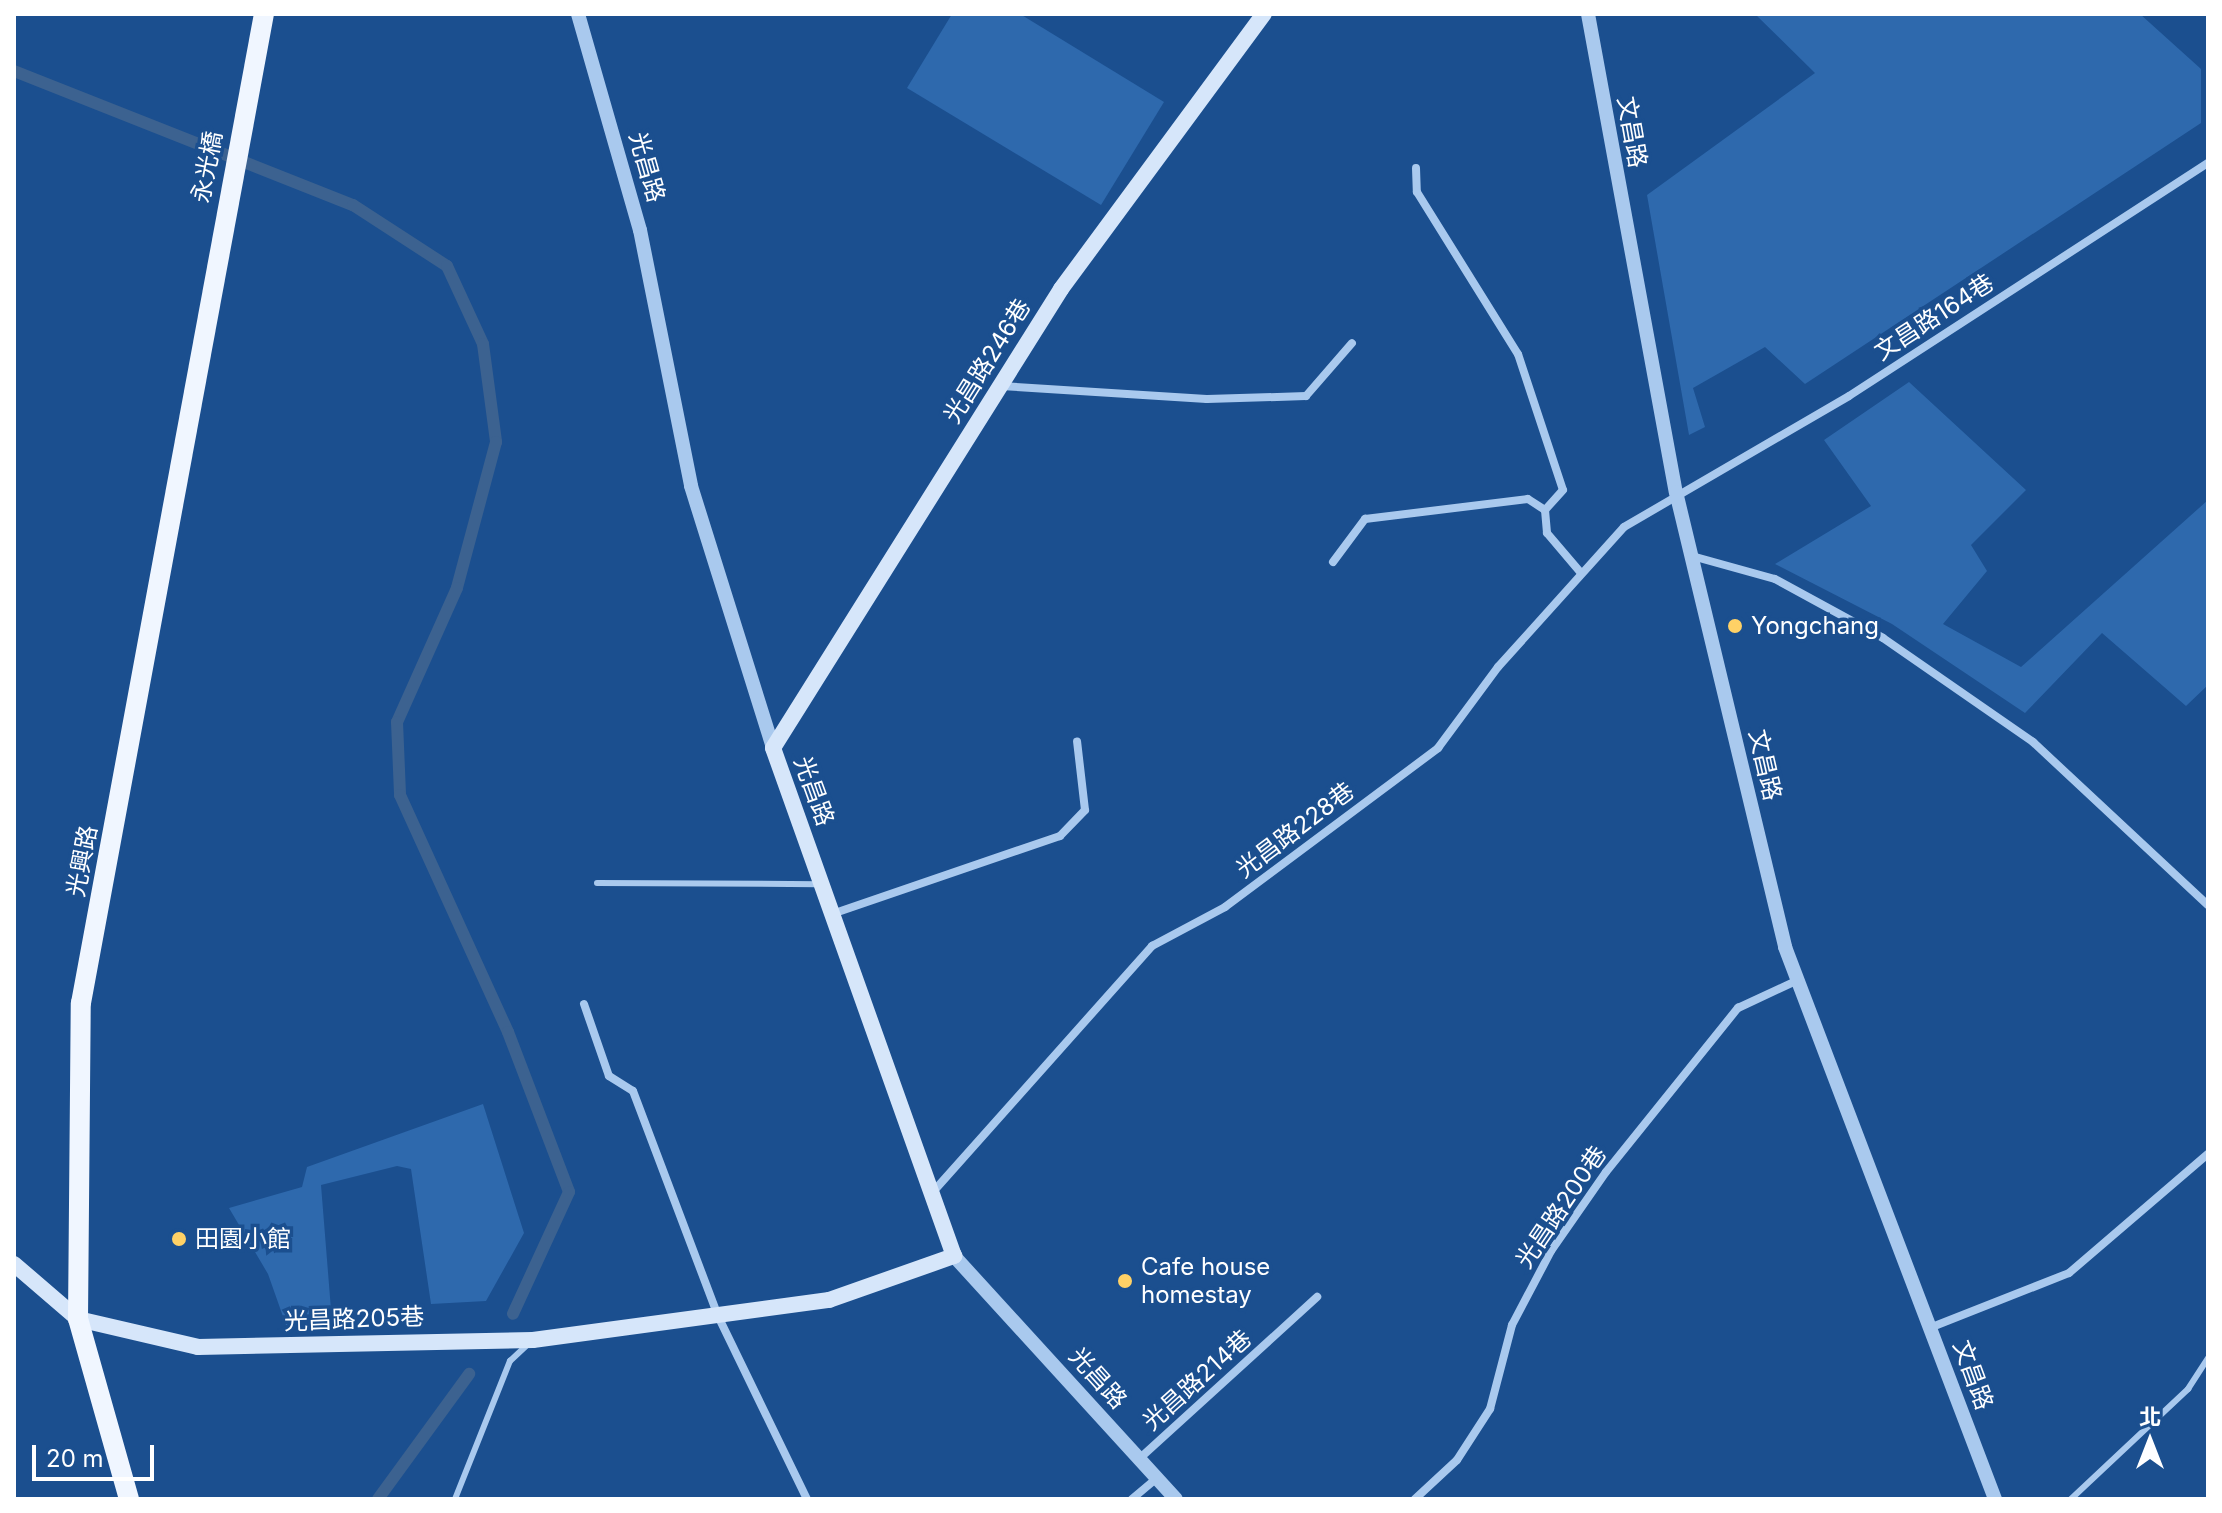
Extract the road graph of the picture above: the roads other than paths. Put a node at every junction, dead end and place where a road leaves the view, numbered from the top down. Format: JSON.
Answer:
{"nodes":[{"id":1,"x":264,"y":14,"type":"edge"},
{"id":2,"x":578,"y":14,"type":"edge"},
{"id":3,"x":1264,"y":14,"type":"edge"},
{"id":4,"x":1588,"y":14,"type":"edge"},
{"id":5,"x":2208,"y":163,"type":"edge"},
{"id":6,"x":1416,"y":168,"type":"dead end"},
{"id":7,"x":221,"y":233,"type":"joint"},
{"id":8,"x":1352,"y":343,"type":"dead end"},
{"id":9,"x":1000,"y":385,"type":"junction"},
{"id":10,"x":1676,"y":492,"type":"junction"},
{"id":11,"x":1545,"y":510,"type":"junction"},
{"id":12,"x":1692,"y":556,"type":"junction"},
{"id":13,"x":1333,"y":562,"type":"dead end"},
{"id":14,"x":1581,"y":573,"type":"junction"},
{"id":15,"x":1077,"y":741,"type":"dead end"},
{"id":16,"x":773,"y":748,"type":"junction"},
{"id":17,"x":597,"y":883,"type":"dead end"},
{"id":18,"x":821,"y":884,"type":"junction"},
{"id":19,"x":2208,"y":905,"type":"edge"},
{"id":20,"x":832,"y":914,"type":"junction"},
{"id":21,"x":1798,"y":980,"type":"junction"},
{"id":22,"x":584,"y":1004,"type":"dead end"},
{"id":23,"x":2208,"y":1154,"type":"edge"},
{"id":24,"x":932,"y":1193,"type":"junction"},
{"id":25,"x":954,"y":1256,"type":"junction"},
{"id":26,"x":14,"y":1264,"type":"edge"},
{"id":27,"x":1317,"y":1297,"type":"dead end"},
{"id":28,"x":718,"y":1316,"type":"junction"},
{"id":29,"x":78,"y":1319,"type":"junction"},
{"id":30,"x":1932,"y":1327,"type":"junction"},
{"id":31,"x":533,"y":1340,"type":"junction"},
{"id":32,"x":2208,"y":1358,"type":"edge"},
{"id":33,"x":1139,"y":1459,"type":"junction"},
{"id":34,"x":1157,"y":1478,"type":"junction"},
{"id":35,"x":129,"y":1499,"type":"edge"},
{"id":36,"x":455,"y":1499,"type":"edge"},
{"id":37,"x":807,"y":1499,"type":"edge"},
{"id":38,"x":1132,"y":1499,"type":"edge"},
{"id":39,"x":1176,"y":1499,"type":"edge"},
{"id":40,"x":1415,"y":1499,"type":"edge"},
{"id":41,"x":1995,"y":1499,"type":"edge"},
{"id":42,"x":2071,"y":1499,"type":"edge"}],
"edges":[{"from":1,"to":7,"type":"main road","name":"永光橋"},
{"from":2,"to":16,"type":"street","name":"光昌路"},
{"from":3,"to":9,"type":"main road","name":"光昌路246巷"},
{"from":4,"to":10,"type":"street","name":"文昌路"},
{"from":5,"to":10,"type":"street","name":"文昌路164巷"},
{"from":6,"to":11,"type":"street"},
{"from":7,"to":29,"type":"main road","name":"光興路"},
{"from":8,"to":9,"type":"street"},
{"from":9,"to":16,"type":"main road","name":"光昌路246巷"},
{"from":10,"to":12,"type":"street","name":"文昌路"},
{"from":10,"to":14,"type":"street","name":"光昌路228巷"},
{"from":11,"to":13,"type":"street"},
{"from":11,"to":14,"type":"street"},
{"from":12,"to":19,"type":"street"},
{"from":12,"to":21,"type":"street","name":"文昌路"},
{"from":14,"to":24,"type":"street","name":"光昌路228巷"},
{"from":15,"to":20,"type":"street"},
{"from":16,"to":18,"type":"main road","name":"光昌路"},
{"from":17,"to":18,"type":"lane"},
{"from":18,"to":20,"type":"main road","name":"光昌路"},
{"from":20,"to":24,"type":"main road","name":"光昌路"},
{"from":21,"to":30,"type":"street","name":"文昌路"},
{"from":21,"to":40,"type":"street","name":"光昌路200巷"},
{"from":22,"to":28,"type":"street"},
{"from":23,"to":30,"type":"street"},
{"from":24,"to":25,"type":"main road","name":"光昌路"},
{"from":25,"to":28,"type":"main road","name":"光昌路205巷"},
{"from":25,"to":33,"type":"street","name":"光昌路"},
{"from":26,"to":29,"type":"main road","name":"光昌路205巷"},
{"from":27,"to":33,"type":"street","name":"光昌路214巷"},
{"from":28,"to":31,"type":"main road","name":"光昌路205巷"},
{"from":28,"to":37,"type":"street"},
{"from":29,"to":31,"type":"main road","name":"光昌路205巷"},
{"from":29,"to":35,"type":"main road","name":"光興路"},
{"from":30,"to":41,"type":"street","name":"文昌路"},
{"from":31,"to":36,"type":"lane"},
{"from":32,"to":42,"type":"lane"},
{"from":33,"to":34,"type":"street","name":"光昌路"},
{"from":34,"to":38,"type":"street"},
{"from":34,"to":39,"type":"street","name":"光昌路"}]}
